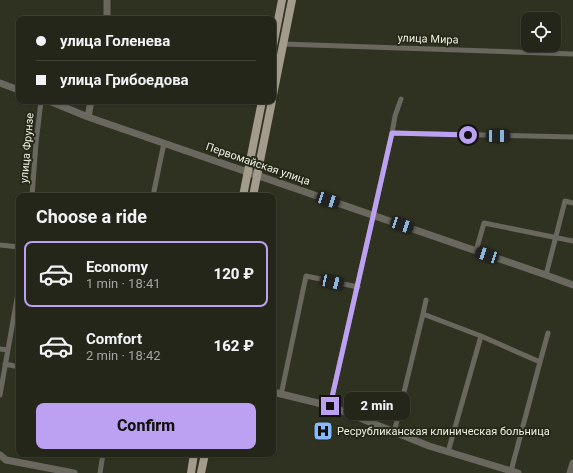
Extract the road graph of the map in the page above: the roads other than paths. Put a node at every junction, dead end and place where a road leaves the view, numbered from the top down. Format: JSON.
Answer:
{"nodes":[{"id":1,"x":107,"y":0,"type":"edge"},
{"id":2,"x":282,"y":0,"type":"edge"},
{"id":3,"x":292,"y":0,"type":"edge"},
{"id":4,"x":106,"y":16,"type":"edge"},
{"id":5,"x":276,"y":31,"type":"edge"},
{"id":6,"x":283,"y":44,"type":"junction"},
{"id":7,"x":573,"y":54,"type":"edge"},
{"id":8,"x":276,"y":80,"type":"edge"},
{"id":9,"x":0,"y":83,"type":"edge"},
{"id":10,"x":16,"y":89,"type":"edge"},
{"id":11,"x":401,"y":99,"type":"dead end"},
{"id":12,"x":41,"y":104,"type":"edge"},
{"id":13,"x":56,"y":104,"type":"edge"},
{"id":14,"x":90,"y":104,"type":"edge"},
{"id":15,"x":261,"y":104,"type":"edge"},
{"id":16,"x":271,"y":104,"type":"edge"},
{"id":17,"x":88,"y":117,"type":"junction"},
{"id":18,"x":392,"y":133,"type":"junction"},
{"id":19,"x":573,"y":138,"type":"edge"},
{"id":20,"x":164,"y":143,"type":"junction"},
{"id":21,"x":247,"y":172,"type":"junction"},
{"id":22,"x":257,"y":176,"type":"junction"},
{"id":23,"x":32,"y":193,"type":"edge"},
{"id":24,"x":154,"y":193,"type":"edge"},
{"id":25,"x":244,"y":193,"type":"edge"},
{"id":26,"x":254,"y":193,"type":"edge"},
{"id":27,"x":573,"y":203,"type":"edge"},
{"id":28,"x":373,"y":215,"type":"junction"},
{"id":29,"x":556,"y":238,"type":"junction"},
{"id":30,"x":573,"y":241,"type":"edge"},
{"id":31,"x":0,"y":245,"type":"edge"},
{"id":32,"x":16,"y":247,"type":"edge"},
{"id":33,"x":476,"y":251,"type":"junction"},
{"id":34,"x":546,"y":275,"type":"junction"},
{"id":35,"x":573,"y":286,"type":"edge"},
{"id":36,"x":358,"y":287,"type":"junction"},
{"id":37,"x":426,"y":300,"type":"dead end"},
{"id":38,"x":16,"y":304,"type":"edge"},
{"id":39,"x":423,"y":314,"type":"junction"},
{"id":40,"x":548,"y":333,"type":"dead end"},
{"id":41,"x":480,"y":336,"type":"junction"},
{"id":42,"x":0,"y":349,"type":"edge"},
{"id":43,"x":8,"y":350,"type":"junction"},
{"id":44,"x":540,"y":362,"type":"junction"},
{"id":45,"x":5,"y":364,"type":"junction"},
{"id":46,"x":16,"y":366,"type":"edge"},
{"id":47,"x":276,"y":393,"type":"edge"},
{"id":48,"x":0,"y":395,"type":"edge"},
{"id":49,"x":281,"y":395,"type":"junction"},
{"id":50,"x":330,"y":406,"type":"junction"},
{"id":51,"x":394,"y":432,"type":"junction"},
{"id":52,"x":448,"y":452,"type":"junction"},
{"id":53,"x":0,"y":455,"type":"edge"},
{"id":54,"x":103,"y":457,"type":"edge"},
{"id":55,"x":194,"y":457,"type":"edge"},
{"id":56,"x":204,"y":457,"type":"edge"},
{"id":57,"x":573,"y":463,"type":"edge"},
{"id":58,"x":514,"y":472,"type":"edge"},
{"id":59,"x":74,"y":473,"type":"edge"},
{"id":60,"x":100,"y":473,"type":"edge"},
{"id":61,"x":191,"y":473,"type":"edge"},
{"id":62,"x":201,"y":473,"type":"edge"},
{"id":63,"x":570,"y":473,"type":"edge"}],
"edges":[{"from":1,"to":4,"type":"street"},
{"from":2,"to":5,"type":"main road"},
{"from":3,"to":6,"type":"main road"},
{"from":6,"to":7,"type":"street","name":"улица Мира"},
{"from":6,"to":8,"type":"main road"},
{"from":9,"to":10,"type":"street"},
{"from":11,"to":18,"type":"street"},
{"from":12,"to":23,"type":"street","name":"улица Фрунзе"},
{"from":13,"to":17,"type":"street","name":"Первомайская улица"},
{"from":14,"to":17,"type":"street"},
{"from":15,"to":21,"type":"main road"},
{"from":16,"to":22,"type":"main road"},
{"from":17,"to":20,"type":"street","name":"Первомайская улица"},
{"from":18,"to":19,"type":"street"},
{"from":18,"to":28,"type":"street"},
{"from":20,"to":21,"type":"street","name":"Первомайская улица"},
{"from":20,"to":24,"type":"street"},
{"from":21,"to":22,"type":"street","name":"Первомайская улица"},
{"from":21,"to":25,"type":"main road"},
{"from":22,"to":26,"type":"main road"},
{"from":22,"to":28,"type":"street","name":"Первомайская улица"},
{"from":27,"to":29,"type":"street"},
{"from":28,"to":33,"type":"street","name":"Первомайская улица"},
{"from":28,"to":36,"type":"street"},
{"from":29,"to":30,"type":"street"},
{"from":29,"to":33,"type":"street"},
{"from":29,"to":34,"type":"street"},
{"from":31,"to":32,"type":"street"},
{"from":33,"to":34,"type":"street","name":"Первомайская улица"},
{"from":34,"to":35,"type":"street","name":"Первомайская улица"},
{"from":36,"to":49,"type":"street"},
{"from":36,"to":50,"type":"street"},
{"from":37,"to":39,"type":"street"},
{"from":38,"to":43,"type":"street"},
{"from":39,"to":41,"type":"street"},
{"from":39,"to":51,"type":"street"},
{"from":40,"to":44,"type":"street"},
{"from":41,"to":44,"type":"street"},
{"from":41,"to":52,"type":"street"},
{"from":42,"to":43,"type":"street"},
{"from":43,"to":45,"type":"street"},
{"from":44,"to":58,"type":"street"},
{"from":45,"to":46,"type":"street"},
{"from":45,"to":48,"type":"street"},
{"from":47,"to":49,"type":"street"},
{"from":49,"to":50,"type":"street"},
{"from":50,"to":51,"type":"street"},
{"from":51,"to":52,"type":"street"},
{"from":52,"to":58,"type":"street"},
{"from":53,"to":59,"type":"street"},
{"from":54,"to":60,"type":"street"},
{"from":55,"to":61,"type":"main road"},
{"from":56,"to":62,"type":"main road"},
{"from":57,"to":63,"type":"street"}]}
